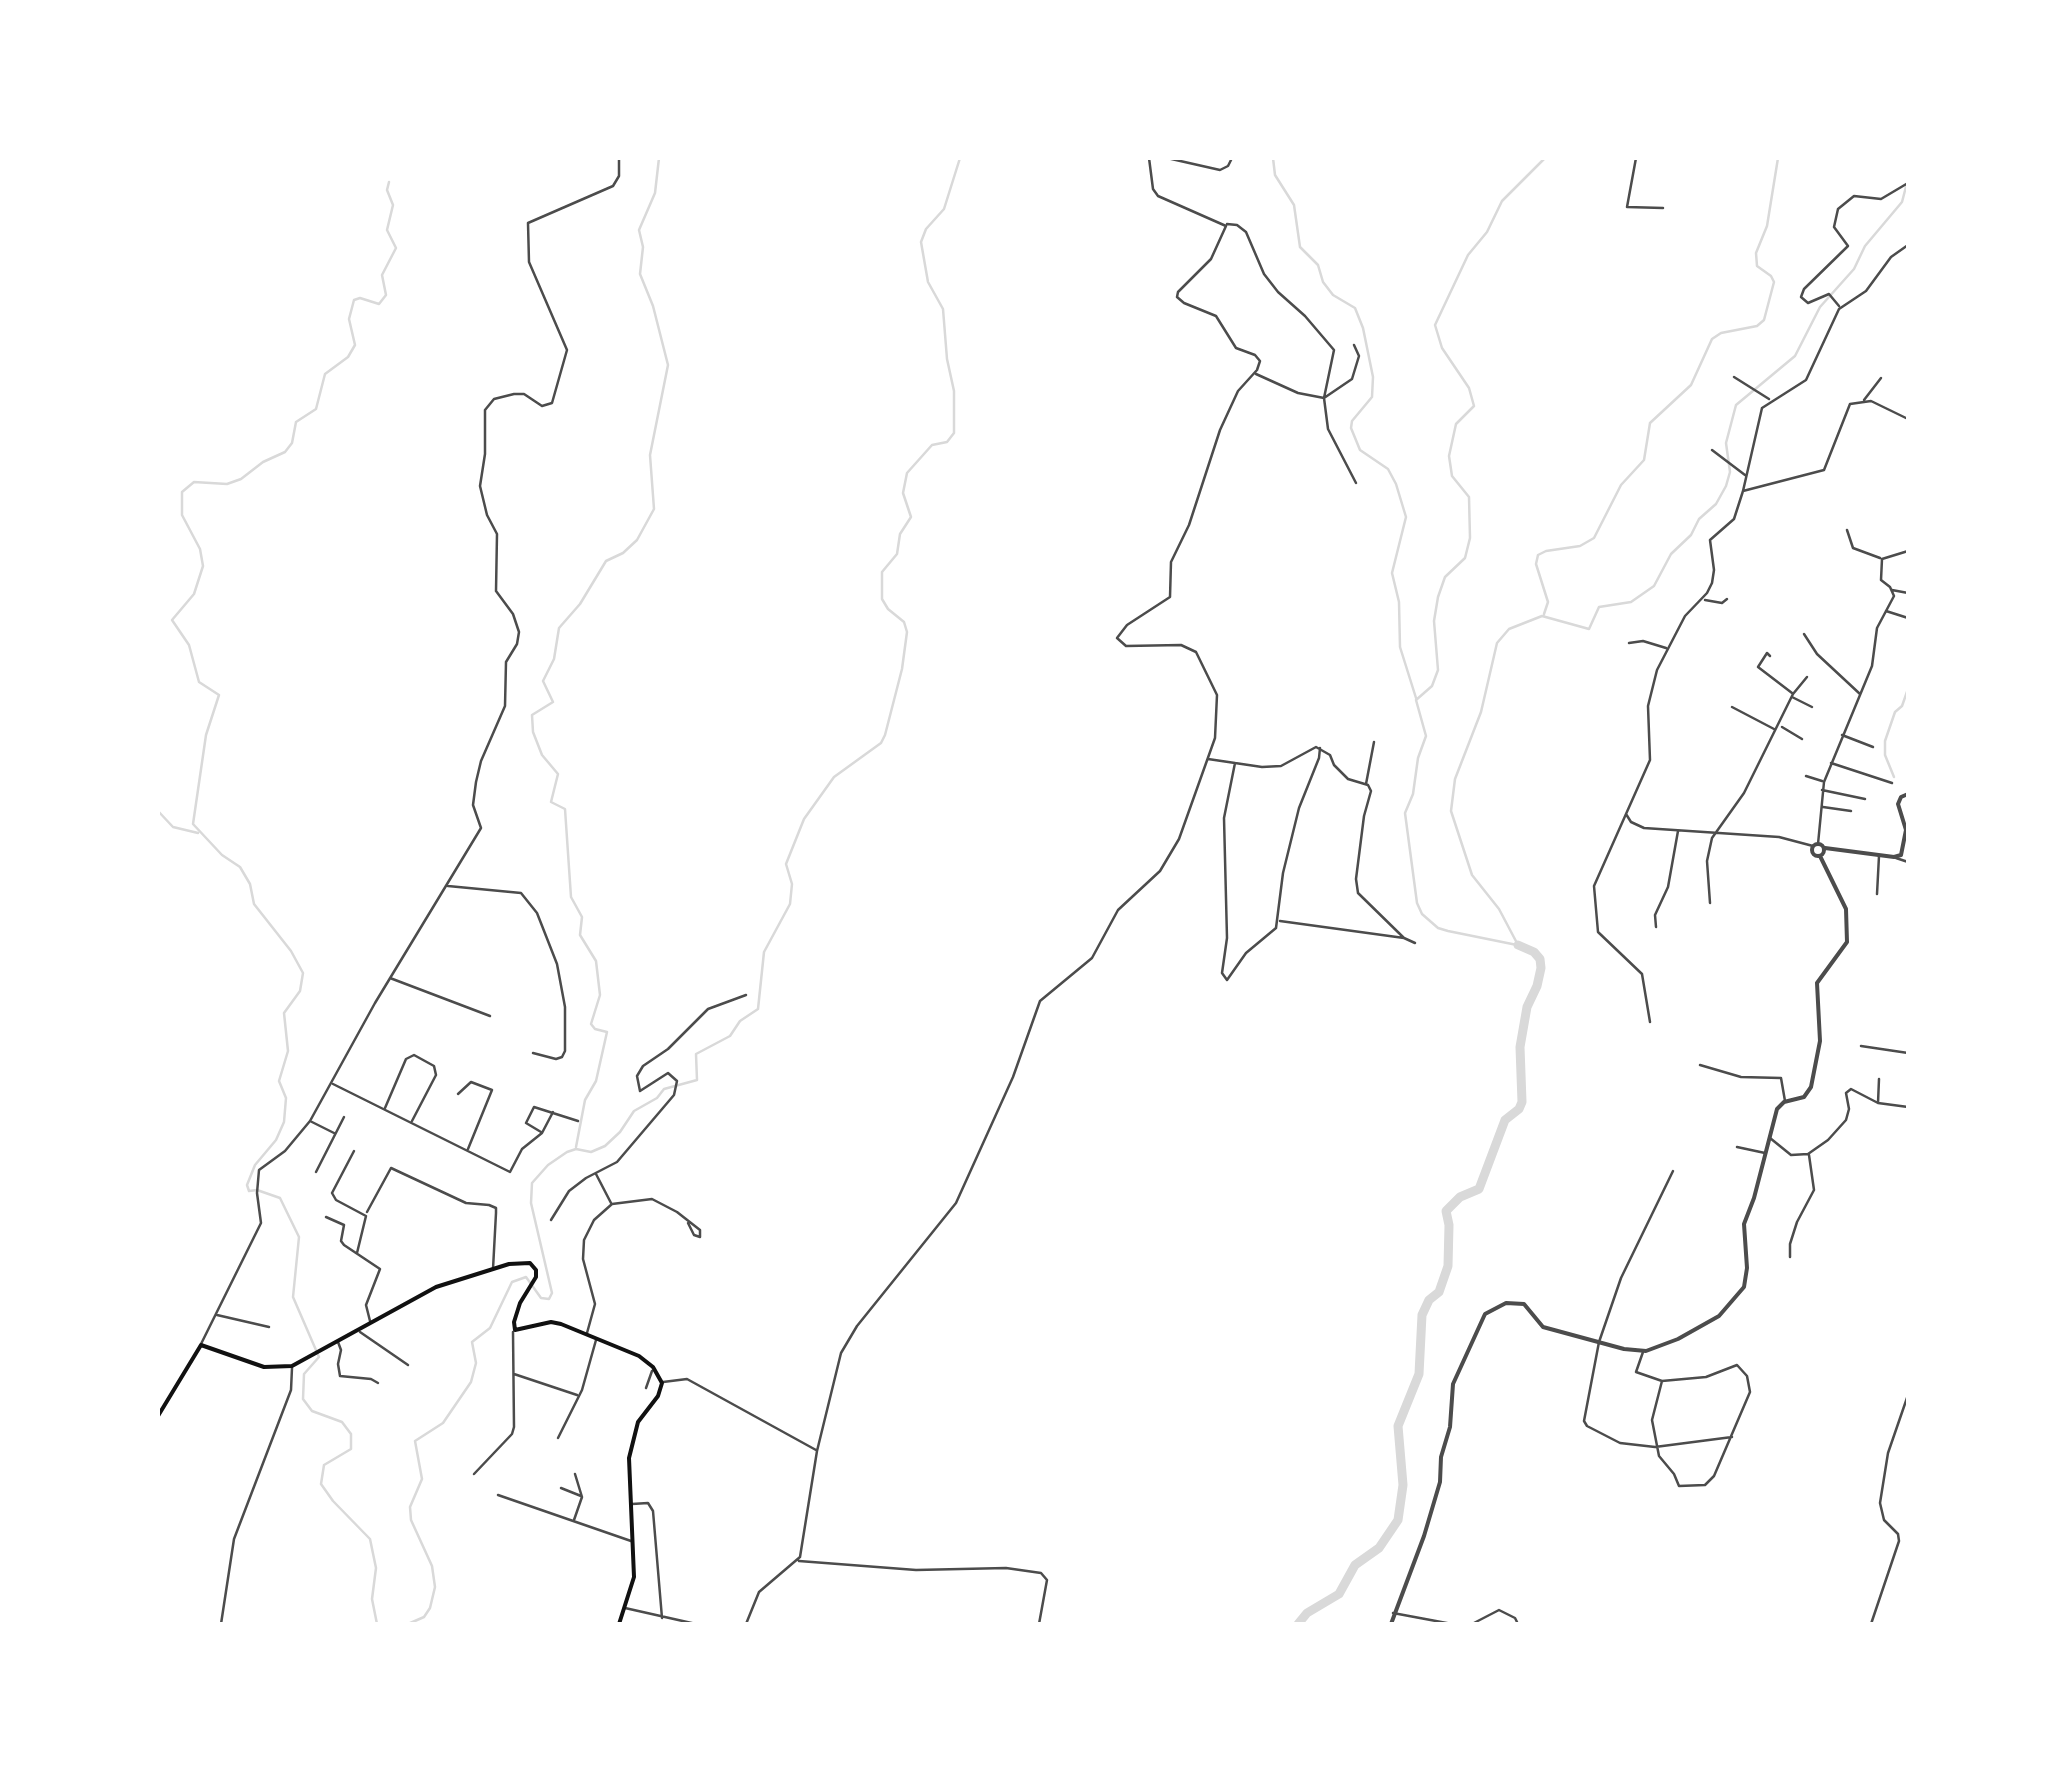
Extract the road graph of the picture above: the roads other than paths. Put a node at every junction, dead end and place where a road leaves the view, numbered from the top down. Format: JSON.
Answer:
{"nodes":[{"id":1,"x":619,"y":158,"type":"edge"},
{"id":2,"x":1149,"y":158,"type":"edge"},
{"id":3,"x":1167,"y":158,"type":"edge"},
{"id":4,"x":1232,"y":158,"type":"edge"},
{"id":5,"x":1636,"y":158,"type":"edge"},
{"id":6,"x":1908,"y":183,"type":"edge"},
{"id":7,"x":1663,"y":208,"type":"dead end"},
{"id":8,"x":1224,"y":224,"type":"junction"},
{"id":9,"x":1908,"y":245,"type":"edge"},
{"id":10,"x":1839,"y":309,"type":"junction"},
{"id":11,"x":1354,"y":345,"type":"dead end"},
{"id":12,"x":1255,"y":374,"type":"junction"},
{"id":13,"x":1734,"y":378,"type":"dead end"},
{"id":14,"x":1882,"y":378,"type":"dead end"},
{"id":15,"x":1324,"y":398,"type":"junction"},
{"id":16,"x":1770,"y":400,"type":"junction"},
{"id":17,"x":1864,"y":400,"type":"junction"},
{"id":18,"x":1908,"y":419,"type":"edge"},
{"id":19,"x":1712,"y":450,"type":"dead end"},
{"id":20,"x":1746,"y":476,"type":"junction"},
{"id":21,"x":1356,"y":484,"type":"dead end"},
{"id":22,"x":1743,"y":490,"type":"junction"},
{"id":23,"x":1848,"y":530,"type":"dead end"},
{"id":24,"x":1908,"y":551,"type":"edge"},
{"id":25,"x":1882,"y":559,"type":"junction"},
{"id":26,"x":1892,"y":590,"type":"junction"},
{"id":27,"x":1908,"y":593,"type":"edge"},
{"id":28,"x":1702,"y":599,"type":"junction"},
{"id":29,"x":1727,"y":599,"type":"dead end"},
{"id":30,"x":1886,"y":610,"type":"junction"},
{"id":31,"x":1908,"y":618,"type":"edge"},
{"id":32,"x":1804,"y":634,"type":"dead end"},
{"id":33,"x":1629,"y":643,"type":"dead end"},
{"id":34,"x":1668,"y":649,"type":"junction"},
{"id":35,"x":1767,"y":653,"type":"dead end"},
{"id":36,"x":1806,"y":677,"type":"dead end"},
{"id":37,"x":1860,"y":694,"type":"junction"},
{"id":38,"x":1793,"y":696,"type":"junction"},
{"id":39,"x":1812,"y":707,"type":"dead end"},
{"id":40,"x":1732,"y":708,"type":"dead end"},
{"id":41,"x":1778,"y":728,"type":"junction"},
{"id":42,"x":1840,"y":735,"type":"junction"},
{"id":43,"x":1802,"y":738,"type":"dead end"},
{"id":44,"x":1374,"y":742,"type":"dead end"},
{"id":45,"x":1873,"y":747,"type":"dead end"},
{"id":46,"x":1320,"y":748,"type":"junction"},
{"id":47,"x":1208,"y":759,"type":"junction"},
{"id":48,"x":1830,"y":762,"type":"junction"},
{"id":49,"x":1235,"y":763,"type":"junction"},
{"id":50,"x":1806,"y":776,"type":"dead end"},
{"id":51,"x":1824,"y":782,"type":"junction"},
{"id":52,"x":1892,"y":783,"type":"dead end"},
{"id":53,"x":1366,"y":784,"type":"junction"},
{"id":54,"x":1822,"y":790,"type":"junction"},
{"id":55,"x":1908,"y":794,"type":"edge"},
{"id":56,"x":1865,"y":799,"type":"dead end"},
{"id":57,"x":1820,"y":806,"type":"junction"},
{"id":58,"x":1851,"y":811,"type":"dead end"},
{"id":59,"x":1626,"y":813,"type":"junction"},
{"id":60,"x":1906,"y":822,"type":"edge"},
{"id":61,"x":1678,"y":829,"type":"junction"},
{"id":62,"x":1715,"y":834,"type":"junction"},
{"id":63,"x":1815,"y":845,"type":"junction"},
{"id":64,"x":1824,"y":848,"type":"junction"},
{"id":65,"x":1879,"y":854,"type":"junction"},
{"id":66,"x":1820,"y":856,"type":"junction"},
{"id":67,"x":1894,"y":857,"type":"junction"},
{"id":68,"x":1908,"y":862,"type":"edge"},
{"id":69,"x":446,"y":886,"type":"junction"},
{"id":70,"x":1877,"y":894,"type":"dead end"},
{"id":71,"x":1710,"y":903,"type":"dead end"},
{"id":72,"x":1278,"y":920,"type":"junction"},
{"id":73,"x":1656,"y":927,"type":"dead end"},
{"id":74,"x":1404,"y":938,"type":"junction"},
{"id":75,"x":1414,"y":943,"type":"dead end"},
{"id":76,"x":390,"y":978,"type":"junction"},
{"id":77,"x":746,"y":996,"type":"dead end"},
{"id":78,"x":490,"y":1016,"type":"dead end"},
{"id":79,"x":1650,"y":1022,"type":"dead end"},
{"id":80,"x":1861,"y":1046,"type":"dead end"},
{"id":81,"x":532,"y":1053,"type":"dead end"},
{"id":82,"x":1908,"y":1053,"type":"edge"},
{"id":83,"x":1700,"y":1065,"type":"dead end"},
{"id":84,"x":1879,"y":1079,"type":"dead end"},
{"id":85,"x":331,"y":1083,"type":"junction"},
{"id":86,"x":458,"y":1094,"type":"dead end"},
{"id":87,"x":1785,"y":1102,"type":"junction"},
{"id":88,"x":1878,"y":1103,"type":"junction"},
{"id":89,"x":1908,"y":1107,"type":"edge"},
{"id":90,"x":384,"y":1110,"type":"junction"},
{"id":91,"x":553,"y":1112,"type":"junction"},
{"id":92,"x":344,"y":1117,"type":"dead end"},
{"id":93,"x":310,"y":1121,"type":"junction"},
{"id":94,"x":578,"y":1121,"type":"dead end"},
{"id":95,"x":411,"y":1123,"type":"junction"},
{"id":96,"x":542,"y":1133,"type":"junction"},
{"id":97,"x":335,"y":1134,"type":"junction"},
{"id":98,"x":1770,"y":1138,"type":"junction"},
{"id":99,"x":1737,"y":1147,"type":"dead end"},
{"id":100,"x":354,"y":1151,"type":"dead end"},
{"id":101,"x":467,"y":1151,"type":"junction"},
{"id":102,"x":1766,"y":1153,"type":"junction"},
{"id":103,"x":1808,"y":1154,"type":"junction"},
{"id":104,"x":1673,"y":1171,"type":"dead end"},
{"id":105,"x":316,"y":1172,"type":"dead end"},
{"id":106,"x":596,"y":1173,"type":"junction"},
{"id":107,"x":612,"y":1204,"type":"junction"},
{"id":108,"x":367,"y":1212,"type":"dead end"},
{"id":109,"x":326,"y":1216,"type":"dead end"},
{"id":110,"x":551,"y":1220,"type":"dead end"},
{"id":111,"x":688,"y":1223,"type":"dead end"},
{"id":112,"x":356,"y":1254,"type":"junction"},
{"id":113,"x":1790,"y":1257,"type":"dead end"},
{"id":114,"x":493,"y":1271,"type":"junction"},
{"id":115,"x":216,"y":1315,"type":"junction"},
{"id":116,"x":370,"y":1321,"type":"junction"},
{"id":117,"x":513,"y":1326,"type":"junction"},
{"id":118,"x":269,"y":1327,"type":"dead end"},
{"id":119,"x":356,"y":1329,"type":"junction"},
{"id":120,"x":586,"y":1334,"type":"junction"},
{"id":121,"x":596,"y":1339,"type":"junction"},
{"id":122,"x":337,"y":1341,"type":"junction"},
{"id":123,"x":1599,"y":1342,"type":"junction"},
{"id":124,"x":201,"y":1345,"type":"junction"},
{"id":125,"x":1643,"y":1351,"type":"junction"},
{"id":126,"x":408,"y":1365,"type":"dead end"},
{"id":127,"x":292,"y":1366,"type":"junction"},
{"id":128,"x":653,"y":1367,"type":"junction"},
{"id":129,"x":514,"y":1374,"type":"junction"},
{"id":130,"x":1662,"y":1381,"type":"junction"},
{"id":131,"x":378,"y":1383,"type":"dead end"},
{"id":132,"x":662,"y":1383,"type":"junction"},
{"id":133,"x":646,"y":1388,"type":"dead end"},
{"id":134,"x":1908,"y":1394,"type":"edge"},
{"id":135,"x":579,"y":1396,"type":"junction"},
{"id":136,"x":158,"y":1416,"type":"edge"},
{"id":137,"x":1732,"y":1437,"type":"junction"},
{"id":138,"x":558,"y":1438,"type":"dead end"},
{"id":139,"x":1655,"y":1447,"type":"junction"},
{"id":140,"x":817,"y":1451,"type":"junction"},
{"id":141,"x":474,"y":1474,"type":"dead end"},
{"id":142,"x":576,"y":1474,"type":"dead end"},
{"id":143,"x":562,"y":1488,"type":"dead end"},
{"id":144,"x":498,"y":1494,"type":"dead end"},
{"id":145,"x":582,"y":1497,"type":"junction"},
{"id":146,"x":630,"y":1504,"type":"junction"},
{"id":147,"x":573,"y":1521,"type":"junction"},
{"id":148,"x":633,"y":1542,"type":"junction"},
{"id":149,"x":798,"y":1561,"type":"junction"},
{"id":150,"x":625,"y":1608,"type":"junction"},
{"id":151,"x":1393,"y":1613,"type":"junction"},
{"id":152,"x":662,"y":1618,"type":"junction"},
{"id":153,"x":1422,"y":1618,"type":"junction"},
{"id":154,"x":221,"y":1624,"type":"edge"},
{"id":155,"x":619,"y":1624,"type":"edge"},
{"id":156,"x":696,"y":1624,"type":"edge"},
{"id":157,"x":746,"y":1624,"type":"edge"},
{"id":158,"x":1039,"y":1624,"type":"edge"},
{"id":159,"x":1391,"y":1624,"type":"edge"},
{"id":160,"x":1422,"y":1624,"type":"edge"},
{"id":161,"x":1452,"y":1624,"type":"edge"},
{"id":162,"x":1472,"y":1624,"type":"edge"},
{"id":163,"x":1518,"y":1624,"type":"edge"},
{"id":164,"x":1871,"y":1624,"type":"edge"}],
"edges":[{"from":1,"to":69,"type":"street"},
{"from":2,"to":8,"type":"street"},
{"from":3,"to":4,"type":"street"},
{"from":5,"to":7,"type":"street"},
{"from":6,"to":10,"type":"street"},
{"from":8,"to":12,"type":"street"},
{"from":8,"to":15,"type":"street"},
{"from":9,"to":10,"type":"street"},
{"from":10,"to":16,"type":"street"},
{"from":11,"to":15,"type":"street"},
{"from":12,"to":15,"type":"street"},
{"from":12,"to":47,"type":"street"},
{"from":13,"to":16,"type":"street"},
{"from":14,"to":17,"type":"street"},
{"from":15,"to":21,"type":"street"},
{"from":16,"to":20,"type":"street"},
{"from":17,"to":18,"type":"street"},
{"from":17,"to":22,"type":"street"},
{"from":19,"to":20,"type":"street"},
{"from":20,"to":22,"type":"street"},
{"from":22,"to":28,"type":"street"},
{"from":23,"to":25,"type":"street"},
{"from":24,"to":25,"type":"street"},
{"from":25,"to":26,"type":"street"},
{"from":26,"to":27,"type":"street"},
{"from":26,"to":30,"type":"street"},
{"from":28,"to":29,"type":"street"},
{"from":28,"to":34,"type":"street"},
{"from":30,"to":31,"type":"street"},
{"from":30,"to":37,"type":"street"},
{"from":32,"to":37,"type":"street"},
{"from":33,"to":34,"type":"street"},
{"from":34,"to":59,"type":"street"},
{"from":35,"to":38,"type":"street"},
{"from":36,"to":38,"type":"street"},
{"from":37,"to":42,"type":"street"},
{"from":38,"to":39,"type":"street"},
{"from":38,"to":41,"type":"street"},
{"from":40,"to":41,"type":"street"},
{"from":41,"to":43,"type":"street"},
{"from":41,"to":62,"type":"street"},
{"from":42,"to":45,"type":"street"},
{"from":42,"to":48,"type":"street"},
{"from":44,"to":53,"type":"street"},
{"from":46,"to":49,"type":"street"},
{"from":46,"to":53,"type":"street"},
{"from":46,"to":72,"type":"street"},
{"from":47,"to":49,"type":"street"},
{"from":47,"to":140,"type":"street"},
{"from":48,"to":51,"type":"street"},
{"from":48,"to":52,"type":"street"},
{"from":49,"to":72,"type":"street"},
{"from":50,"to":51,"type":"street"},
{"from":51,"to":54,"type":"street"},
{"from":53,"to":74,"type":"street"},
{"from":54,"to":56,"type":"street"},
{"from":54,"to":57,"type":"street"},
{"from":55,"to":60,"type":"street"},
{"from":57,"to":58,"type":"street"},
{"from":57,"to":63,"type":"street"},
{"from":59,"to":61,"type":"street"},
{"from":59,"to":79,"type":"street"},
{"from":60,"to":67,"type":"street"},
{"from":61,"to":62,"type":"street"},
{"from":61,"to":73,"type":"street"},
{"from":62,"to":63,"type":"street"},
{"from":62,"to":71,"type":"street"},
{"from":63,"to":64,"type":"street"},
{"from":63,"to":66,"type":"street"},
{"from":64,"to":65,"type":"street"},
{"from":64,"to":66,"type":"street"},
{"from":65,"to":67,"type":"street"},
{"from":65,"to":70,"type":"street"},
{"from":66,"to":87,"type":"street"},
{"from":67,"to":68,"type":"street"},
{"from":69,"to":76,"type":"street"},
{"from":69,"to":81,"type":"street"},
{"from":72,"to":74,"type":"street"},
{"from":74,"to":75,"type":"street"},
{"from":76,"to":78,"type":"street"},
{"from":76,"to":85,"type":"street"},
{"from":77,"to":106,"type":"street"},
{"from":80,"to":82,"type":"street"},
{"from":83,"to":87,"type":"street"},
{"from":84,"to":88,"type":"street"},
{"from":85,"to":90,"type":"street"},
{"from":85,"to":93,"type":"street"},
{"from":86,"to":101,"type":"street"},
{"from":87,"to":98,"type":"street"},
{"from":88,"to":89,"type":"street"},
{"from":88,"to":103,"type":"street"},
{"from":90,"to":95,"type":"street"},
{"from":90,"to":95,"type":"street"},
{"from":91,"to":94,"type":"street"},
{"from":91,"to":96,"type":"street"},
{"from":91,"to":96,"type":"street"},
{"from":92,"to":97,"type":"street"},
{"from":93,"to":97,"type":"street"},
{"from":93,"to":115,"type":"street"},
{"from":95,"to":101,"type":"street"},
{"from":96,"to":101,"type":"street"},
{"from":97,"to":105,"type":"street"},
{"from":98,"to":102,"type":"street"},
{"from":98,"to":103,"type":"street"},
{"from":99,"to":102,"type":"street"},
{"from":100,"to":112,"type":"street"},
{"from":102,"to":125,"type":"street"},
{"from":103,"to":113,"type":"street"},
{"from":104,"to":123,"type":"street"},
{"from":106,"to":107,"type":"street"},
{"from":106,"to":110,"type":"street"},
{"from":107,"to":111,"type":"street"},
{"from":107,"to":120,"type":"street"},
{"from":108,"to":114,"type":"street"},
{"from":109,"to":112,"type":"street"},
{"from":112,"to":116,"type":"street"},
{"from":114,"to":116,"type":"main road"},
{"from":114,"to":117,"type":"main road"},
{"from":115,"to":118,"type":"street"},
{"from":115,"to":124,"type":"street"},
{"from":116,"to":119,"type":"main road"},
{"from":117,"to":120,"type":"main road"},
{"from":117,"to":129,"type":"street"},
{"from":119,"to":122,"type":"main road"},
{"from":119,"to":126,"type":"street"},
{"from":120,"to":121,"type":"main road"},
{"from":121,"to":128,"type":"main road"},
{"from":121,"to":135,"type":"street"},
{"from":122,"to":127,"type":"main road"},
{"from":122,"to":131,"type":"street"},
{"from":123,"to":125,"type":"street"},
{"from":123,"to":139,"type":"street"},
{"from":123,"to":151,"type":"street"},
{"from":124,"to":127,"type":"main road"},
{"from":124,"to":136,"type":"main road"},
{"from":125,"to":130,"type":"street"},
{"from":127,"to":154,"type":"street"},
{"from":128,"to":132,"type":"main road"},
{"from":128,"to":133,"type":"street"},
{"from":129,"to":135,"type":"street"},
{"from":129,"to":141,"type":"street"},
{"from":130,"to":137,"type":"street"},
{"from":130,"to":139,"type":"street"},
{"from":132,"to":140,"type":"street"},
{"from":132,"to":146,"type":"main road"},
{"from":134,"to":164,"type":"street"},
{"from":135,"to":138,"type":"street"},
{"from":137,"to":139,"type":"street"},
{"from":137,"to":139,"type":"street"},
{"from":140,"to":149,"type":"street"},
{"from":142,"to":145,"type":"street"},
{"from":143,"to":145,"type":"street"},
{"from":144,"to":147,"type":"street"},
{"from":145,"to":147,"type":"street"},
{"from":146,"to":148,"type":"main road"},
{"from":146,"to":152,"type":"street"},
{"from":147,"to":148,"type":"street"},
{"from":148,"to":150,"type":"main road"},
{"from":149,"to":157,"type":"street"},
{"from":149,"to":158,"type":"street"},
{"from":150,"to":152,"type":"street"},
{"from":150,"to":155,"type":"main road"},
{"from":151,"to":153,"type":"street"},
{"from":151,"to":159,"type":"street"},
{"from":152,"to":156,"type":"street"},
{"from":153,"to":160,"type":"street"},
{"from":153,"to":161,"type":"street"},
{"from":162,"to":163,"type":"street"}]}
